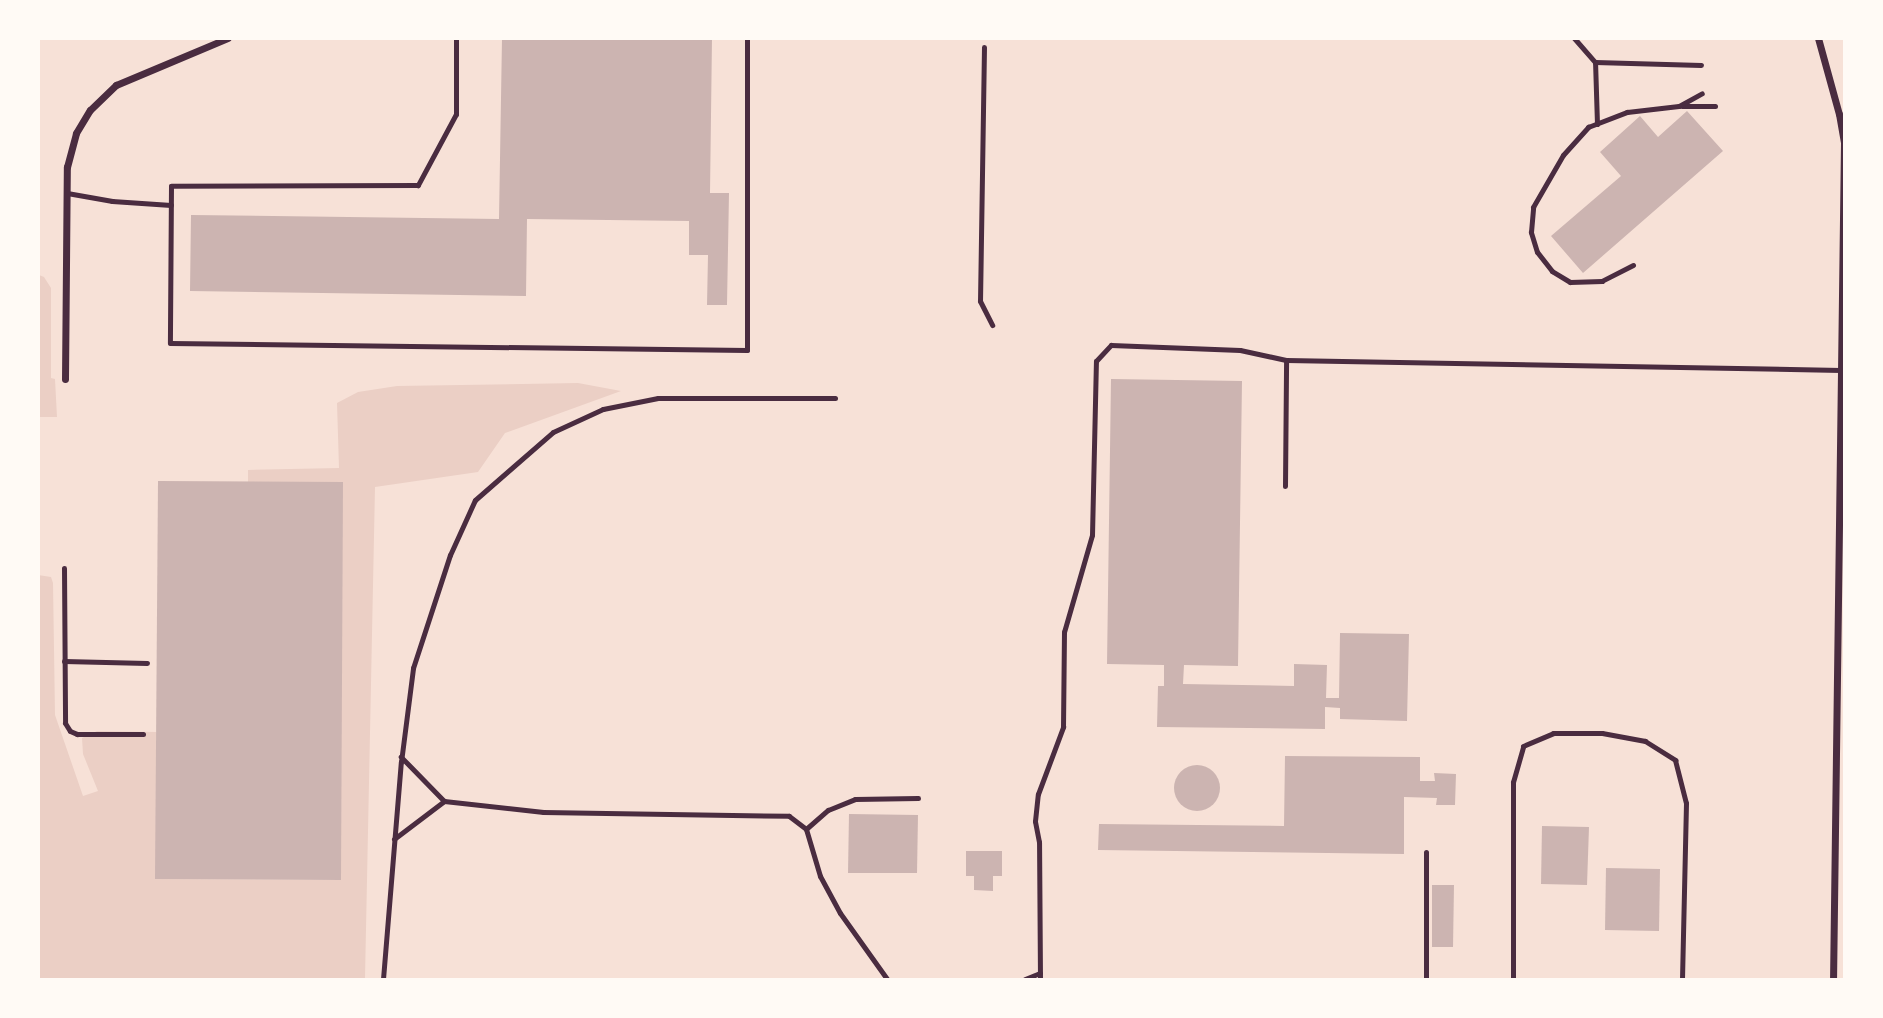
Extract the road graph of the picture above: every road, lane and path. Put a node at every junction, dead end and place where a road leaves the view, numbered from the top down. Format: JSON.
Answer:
{"nodes":[{"id":1,"x":228,"y":38,"type":"edge"},
{"id":2,"x":456,"y":38,"type":"edge"},
{"id":3,"x":747,"y":38,"type":"edge"},
{"id":4,"x":1574,"y":38,"type":"edge"},
{"id":5,"x":1818,"y":38,"type":"edge"},
{"id":6,"x":984,"y":47,"type":"dead end"},
{"id":7,"x":1595,"y":62,"type":"junction"},
{"id":8,"x":1701,"y":65,"type":"dead end"},
{"id":9,"x":1702,"y":93,"type":"dead end"},
{"id":10,"x":1679,"y":106,"type":"junction"},
{"id":11,"x":1715,"y":106,"type":"dead end"},
{"id":12,"x":1597,"y":124,"type":"junction"},
{"id":13,"x":66,"y":192,"type":"junction"},
{"id":14,"x":171,"y":205,"type":"junction"},
{"id":15,"x":1633,"y":265,"type":"dead end"},
{"id":16,"x":992,"y":325,"type":"dead end"},
{"id":17,"x":1286,"y":360,"type":"junction"},
{"id":18,"x":1841,"y":370,"type":"junction"},
{"id":19,"x":65,"y":379,"type":"dead end"},
{"id":20,"x":835,"y":398,"type":"dead end"},
{"id":21,"x":1285,"y":486,"type":"dead end"},
{"id":22,"x":64,"y":568,"type":"dead end"},
{"id":23,"x":64,"y":661,"type":"junction"},
{"id":24,"x":147,"y":663,"type":"dead end"},
{"id":25,"x":143,"y":734,"type":"dead end"},
{"id":26,"x":401,"y":757,"type":"junction"},
{"id":27,"x":918,"y":799,"type":"dead end"},
{"id":28,"x":444,"y":801,"type":"junction"},
{"id":29,"x":806,"y":829,"type":"junction"},
{"id":30,"x":394,"y":839,"type":"junction"},
{"id":31,"x":1426,"y":852,"type":"dead end"},
{"id":32,"x":1040,"y":976,"type":"edge"},
{"id":33,"x":383,"y":979,"type":"edge"},
{"id":34,"x":887,"y":979,"type":"edge"},
{"id":35,"x":1025,"y":979,"type":"edge"},
{"id":36,"x":1426,"y":979,"type":"edge"},
{"id":37,"x":1513,"y":979,"type":"edge"},
{"id":38,"x":1682,"y":979,"type":"edge"},
{"id":39,"x":1833,"y":979,"type":"edge"}],
"edges":[{"from":1,"to":13,"type":"street"},
{"from":2,"to":14,"type":"lane"},
{"from":3,"to":14,"type":"lane"},
{"from":4,"to":7,"type":"lane"},
{"from":5,"to":18,"type":"street"},
{"from":6,"to":16,"type":"lane"},
{"from":7,"to":8,"type":"lane"},
{"from":7,"to":12,"type":"lane"},
{"from":9,"to":10,"type":"lane"},
{"from":10,"to":11,"type":"lane"},
{"from":10,"to":12,"type":"lane"},
{"from":12,"to":15,"type":"lane"},
{"from":13,"to":14,"type":"lane"},
{"from":13,"to":19,"type":"street"},
{"from":17,"to":18,"type":"lane"},
{"from":17,"to":21,"type":"lane"},
{"from":17,"to":32,"type":"lane"},
{"from":18,"to":39,"type":"street"},
{"from":20,"to":26,"type":"lane"},
{"from":22,"to":23,"type":"lane"},
{"from":23,"to":24,"type":"lane"},
{"from":23,"to":25,"type":"lane"},
{"from":26,"to":28,"type":"lane"},
{"from":26,"to":30,"type":"lane"},
{"from":27,"to":29,"type":"lane"},
{"from":28,"to":29,"type":"lane"},
{"from":28,"to":30,"type":"lane"},
{"from":29,"to":34,"type":"lane"},
{"from":30,"to":33,"type":"lane"},
{"from":31,"to":36,"type":"lane"},
{"from":32,"to":35,"type":"lane"},
{"from":37,"to":38,"type":"lane"}]}
